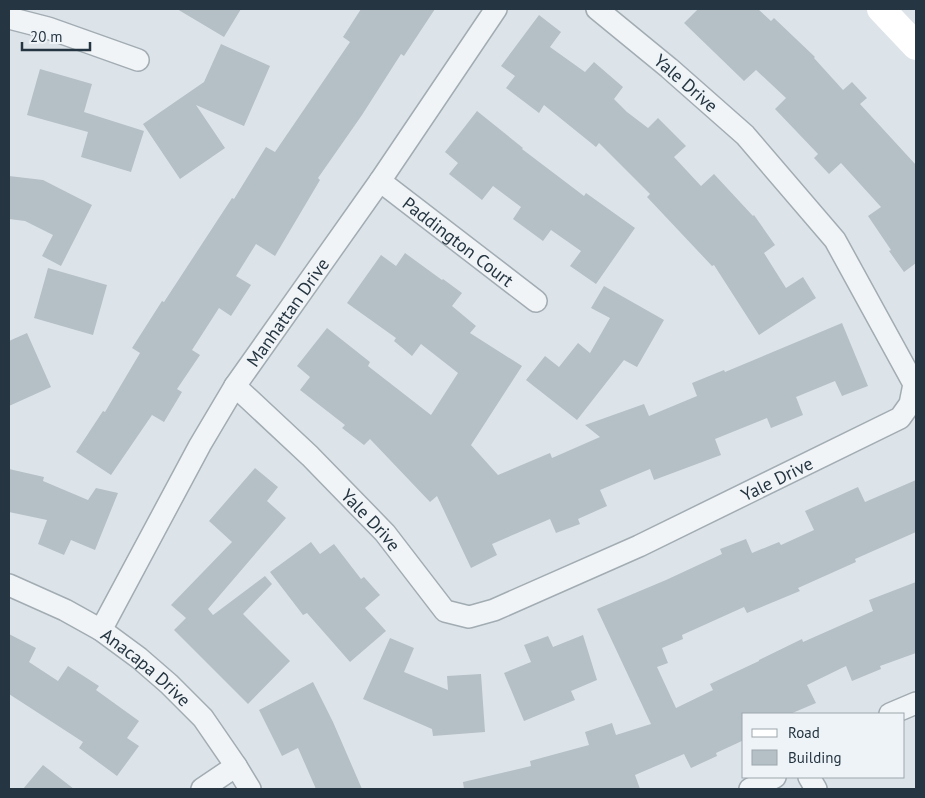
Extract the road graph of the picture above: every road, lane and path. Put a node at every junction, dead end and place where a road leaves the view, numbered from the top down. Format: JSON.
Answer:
{"nodes":[{"id":1,"x":496,"y":9,"type":"edge"},
{"id":2,"x":597,"y":9,"type":"edge"},
{"id":3,"x":881,"y":9,"type":"edge"},
{"id":4,"x":9,"y":18,"type":"edge"},
{"id":5,"x":916,"y":46,"type":"edge"},
{"id":6,"x":138,"y":60,"type":"dead end"},
{"id":7,"x":380,"y":181,"type":"junction"},
{"id":8,"x":536,"y":300,"type":"dead end"},
{"id":9,"x":235,"y":386,"type":"junction"},
{"id":10,"x":9,"y":585,"type":"edge"},
{"id":11,"x":101,"y":630,"type":"junction"},
{"id":12,"x":916,"y":703,"type":"edge"},
{"id":13,"x":892,"y":713,"type":"edge"},
{"id":14,"x":236,"y":766,"type":"junction"},
{"id":15,"x":773,"y":778,"type":"edge"},
{"id":16,"x":810,"y":778,"type":"edge"},
{"id":17,"x":202,"y":789,"type":"edge"},
{"id":18,"x":250,"y":789,"type":"edge"},
{"id":19,"x":750,"y":789,"type":"edge"},
{"id":20,"x":816,"y":789,"type":"edge"}],
"edges":[{"from":1,"to":7,"type":"street","name":"Manhattan Drive"},
{"from":2,"to":9,"type":"street","name":"Yale Drive"},
{"from":3,"to":5,"type":"main road"},
{"from":4,"to":6,"type":"street"},
{"from":7,"to":8,"type":"street","name":"Paddington Court"},
{"from":7,"to":9,"type":"street","name":"Manhattan Drive"},
{"from":9,"to":11,"type":"street","name":"Manhattan Drive"},
{"from":10,"to":11,"type":"street","name":"Anacapa Drive"},
{"from":11,"to":14,"type":"street","name":"Anacapa Drive"},
{"from":12,"to":13,"type":"street"},
{"from":14,"to":17,"type":"street"},
{"from":14,"to":18,"type":"street","name":"Anacapa Drive"},
{"from":15,"to":19,"type":"street"},
{"from":16,"to":20,"type":"street"}]}
